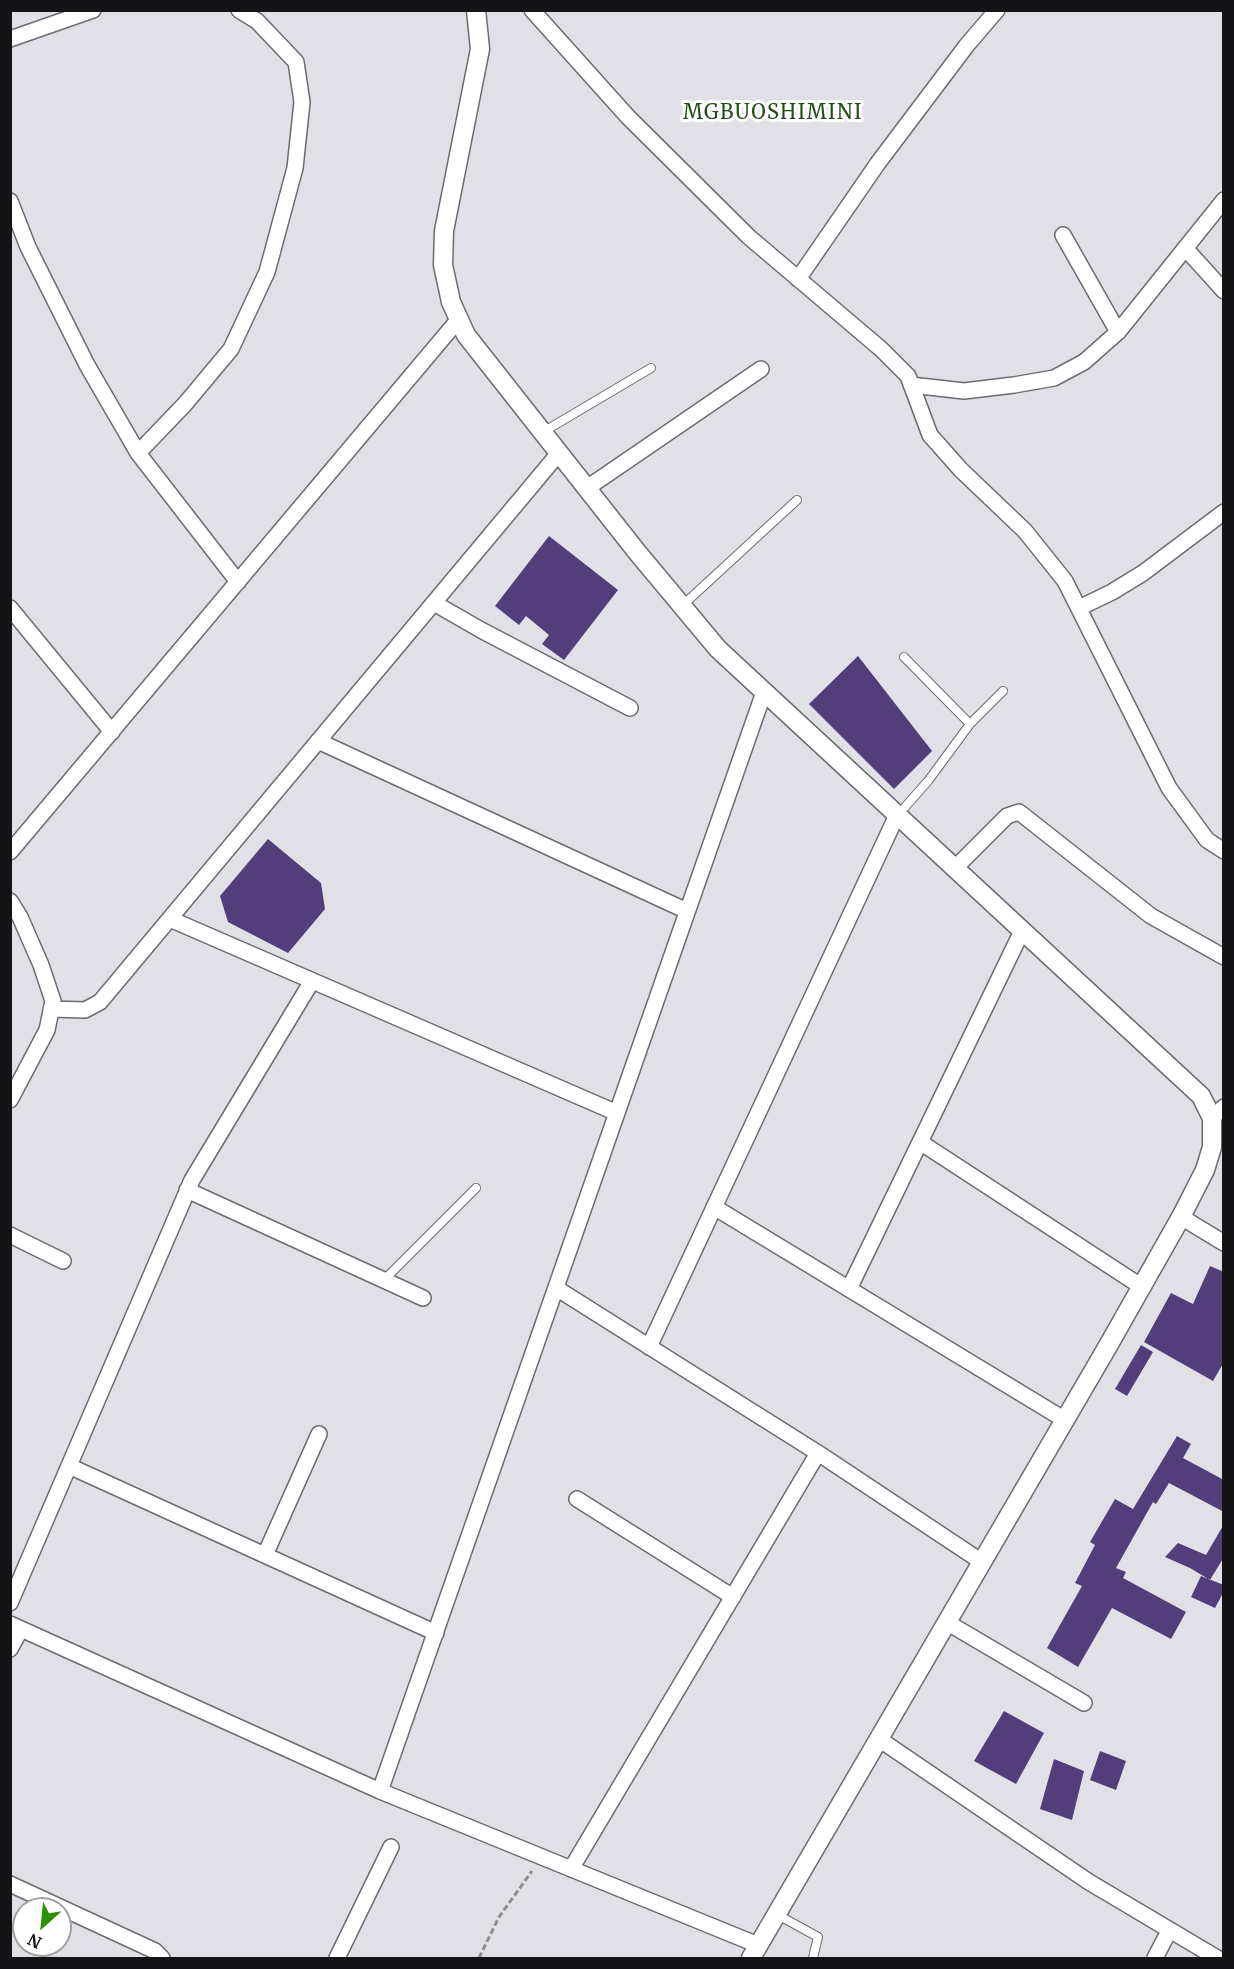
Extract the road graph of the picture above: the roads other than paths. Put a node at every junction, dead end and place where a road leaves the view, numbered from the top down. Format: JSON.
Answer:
{"nodes":[{"id":1,"x":93,"y":10,"type":"edge"},
{"id":2,"x":239,"y":10,"type":"edge"},
{"id":3,"x":476,"y":10,"type":"edge"},
{"id":4,"x":532,"y":10,"type":"edge"},
{"id":5,"x":997,"y":10,"type":"edge"},
{"id":6,"x":10,"y":39,"type":"edge"},
{"id":7,"x":1224,"y":200,"type":"edge"},
{"id":8,"x":10,"y":201,"type":"edge"},
{"id":9,"x":1063,"y":235,"type":"dead end"},
{"id":10,"x":1185,"y":248,"type":"junction"},
{"id":11,"x":798,"y":279,"type":"junction"},
{"id":12,"x":1224,"y":291,"type":"edge"},
{"id":13,"x":459,"y":319,"type":"junction"},
{"id":14,"x":1118,"y":332,"type":"junction"},
{"id":15,"x":651,"y":368,"type":"dead end"},
{"id":16,"x":761,"y":369,"type":"dead end"},
{"id":17,"x":912,"y":385,"type":"junction"},
{"id":18,"x":543,"y":432,"type":"junction"},
{"id":19,"x":138,"y":453,"type":"junction"},
{"id":20,"x":559,"y":453,"type":"junction"},
{"id":21,"x":587,"y":488,"type":"junction"},
{"id":22,"x":797,"y":500,"type":"dead end"},
{"id":23,"x":1224,"y":512,"type":"edge"},
{"id":24,"x":238,"y":582,"type":"junction"},
{"id":25,"x":434,"y":603,"type":"junction"},
{"id":26,"x":682,"y":606,"type":"junction"},
{"id":27,"x":10,"y":608,"type":"edge"},
{"id":28,"x":1079,"y":608,"type":"junction"},
{"id":29,"x":903,"y":657,"type":"dead end"},
{"id":30,"x":1003,"y":691,"type":"dead end"},
{"id":31,"x":764,"y":692,"type":"junction"},
{"id":32,"x":630,"y":708,"type":"dead end"},
{"id":33,"x":970,"y":724,"type":"junction"},
{"id":34,"x":112,"y":732,"type":"junction"},
{"id":35,"x":318,"y":741,"type":"junction"},
{"id":36,"x":897,"y":815,"type":"junction"},
{"id":37,"x":1224,"y":851,"type":"edge"},
{"id":38,"x":10,"y":852,"type":"edge"},
{"id":39,"x":954,"y":869,"type":"junction"},
{"id":40,"x":10,"y":901,"type":"edge"},
{"id":41,"x":687,"y":911,"type":"junction"},
{"id":42,"x":170,"y":918,"type":"junction"},
{"id":43,"x":1022,"y":931,"type":"junction"},
{"id":44,"x":1224,"y":957,"type":"edge"},
{"id":45,"x":312,"y":981,"type":"junction"},
{"id":46,"x":51,"y":1009,"type":"junction"},
{"id":47,"x":10,"y":1100,"type":"edge"},
{"id":48,"x":617,"y":1113,"type":"junction"},
{"id":49,"x":1218,"y":1113,"type":"edge"},
{"id":50,"x":920,"y":1142,"type":"junction"},
{"id":51,"x":476,"y":1188,"type":"dead end"},
{"id":52,"x":188,"y":1190,"type":"junction"},
{"id":53,"x":714,"y":1207,"type":"junction"},
{"id":54,"x":1181,"y":1217,"type":"junction"},
{"id":55,"x":10,"y":1235,"type":"edge"},
{"id":56,"x":1224,"y":1243,"type":"edge"},
{"id":57,"x":63,"y":1261,"type":"dead end"},
{"id":58,"x":384,"y":1280,"type":"junction"},
{"id":59,"x":1142,"y":1287,"type":"junction"},
{"id":60,"x":556,"y":1288,"type":"junction"},
{"id":61,"x":849,"y":1289,"type":"junction"},
{"id":62,"x":423,"y":1298,"type":"dead end"},
{"id":63,"x":649,"y":1347,"type":"junction"},
{"id":64,"x":1065,"y":1420,"type":"junction"},
{"id":65,"x":319,"y":1434,"type":"dead end"},
{"id":66,"x":818,"y":1454,"type":"junction"},
{"id":67,"x":69,"y":1466,"type":"junction"},
{"id":68,"x":577,"y":1499,"type":"dead end"},
{"id":69,"x":265,"y":1555,"type":"junction"},
{"id":70,"x":982,"y":1562,"type":"junction"},
{"id":71,"x":733,"y":1597,"type":"junction"},
{"id":72,"x":10,"y":1603,"type":"edge"},
{"id":73,"x":948,"y":1623,"type":"junction"},
{"id":74,"x":16,"y":1626,"type":"edge"},
{"id":75,"x":436,"y":1633,"type":"junction"},
{"id":76,"x":10,"y":1649,"type":"edge"},
{"id":77,"x":1084,"y":1703,"type":"dead end"},
{"id":78,"x":879,"y":1739,"type":"junction"},
{"id":79,"x":381,"y":1791,"type":"junction"},
{"id":80,"x":391,"y":1847,"type":"dead end"},
{"id":81,"x":571,"y":1869,"type":"junction"},
{"id":82,"x":10,"y":1884,"type":"edge"},
{"id":83,"x":776,"y":1914,"type":"junction"},
{"id":84,"x":1169,"y":1930,"type":"junction"},
{"id":85,"x":754,"y":1952,"type":"edge"},
{"id":86,"x":162,"y":1959,"type":"edge"},
{"id":87,"x":337,"y":1959,"type":"edge"},
{"id":88,"x":813,"y":1959,"type":"edge"},
{"id":89,"x":1155,"y":1959,"type":"edge"},
{"id":90,"x":1217,"y":1959,"type":"edge"}],
"edges":[{"from":1,"to":6,"type":"street"},
{"from":2,"to":19,"type":"street"},
{"from":3,"to":13,"type":"street"},
{"from":4,"to":11,"type":"street"},
{"from":5,"to":11,"type":"street"},
{"from":7,"to":10,"type":"street"},
{"from":8,"to":19,"type":"street"},
{"from":9,"to":14,"type":"street"},
{"from":10,"to":12,"type":"street"},
{"from":10,"to":14,"type":"street"},
{"from":11,"to":17,"type":"street"},
{"from":13,"to":18,"type":"street"},
{"from":13,"to":24,"type":"street"},
{"from":14,"to":17,"type":"street"},
{"from":15,"to":18,"type":"lane"},
{"from":16,"to":21,"type":"street"},
{"from":17,"to":28,"type":"street"},
{"from":18,"to":20,"type":"street"},
{"from":19,"to":24,"type":"street"},
{"from":20,"to":21,"type":"street"},
{"from":20,"to":25,"type":"street"},
{"from":21,"to":26,"type":"street"},
{"from":22,"to":26,"type":"lane"},
{"from":23,"to":28,"type":"street"},
{"from":24,"to":34,"type":"street"},
{"from":25,"to":32,"type":"street"},
{"from":25,"to":35,"type":"street"},
{"from":26,"to":31,"type":"street"},
{"from":27,"to":34,"type":"street"},
{"from":28,"to":37,"type":"street"},
{"from":29,"to":33,"type":"lane"},
{"from":30,"to":33,"type":"lane"},
{"from":31,"to":36,"type":"street"},
{"from":31,"to":41,"type":"street"},
{"from":33,"to":36,"type":"lane"},
{"from":34,"to":38,"type":"street"},
{"from":35,"to":41,"type":"street"},
{"from":35,"to":42,"type":"street"},
{"from":36,"to":39,"type":"street"},
{"from":36,"to":53,"type":"street"},
{"from":39,"to":43,"type":"street"},
{"from":39,"to":44,"type":"street"},
{"from":40,"to":46,"type":"street"},
{"from":41,"to":48,"type":"street"},
{"from":42,"to":45,"type":"street"},
{"from":42,"to":46,"type":"street"},
{"from":43,"to":49,"type":"street"},
{"from":43,"to":50,"type":"street"},
{"from":45,"to":48,"type":"street"},
{"from":45,"to":52,"type":"street"},
{"from":46,"to":47,"type":"street"},
{"from":48,"to":60,"type":"street"},
{"from":49,"to":54,"type":"street"},
{"from":50,"to":59,"type":"street"},
{"from":50,"to":61,"type":"street"},
{"from":51,"to":58,"type":"lane"},
{"from":52,"to":58,"type":"street"},
{"from":52,"to":67,"type":"street"},
{"from":53,"to":61,"type":"street"},
{"from":53,"to":63,"type":"street"},
{"from":54,"to":56,"type":"street"},
{"from":54,"to":59,"type":"street"},
{"from":55,"to":57,"type":"street"},
{"from":58,"to":62,"type":"street"},
{"from":59,"to":64,"type":"street"},
{"from":60,"to":63,"type":"street"},
{"from":60,"to":75,"type":"street"},
{"from":61,"to":64,"type":"street"},
{"from":63,"to":66,"type":"street"},
{"from":64,"to":70,"type":"street"},
{"from":65,"to":69,"type":"street"},
{"from":66,"to":70,"type":"street"},
{"from":66,"to":71,"type":"street"},
{"from":67,"to":69,"type":"street"},
{"from":67,"to":72,"type":"street"},
{"from":68,"to":71,"type":"street"},
{"from":69,"to":75,"type":"street"},
{"from":70,"to":73,"type":"street"},
{"from":71,"to":81,"type":"street"},
{"from":73,"to":77,"type":"street"},
{"from":73,"to":78,"type":"street"},
{"from":74,"to":76,"type":"street"},
{"from":74,"to":79,"type":"street"},
{"from":75,"to":79,"type":"street"},
{"from":78,"to":83,"type":"street"},
{"from":78,"to":84,"type":"street"},
{"from":79,"to":81,"type":"street"},
{"from":80,"to":87,"type":"street"},
{"from":81,"to":85,"type":"street"},
{"from":82,"to":86,"type":"street"},
{"from":83,"to":85,"type":"street"},
{"from":83,"to":88,"type":"lane"},
{"from":84,"to":89,"type":"street"},
{"from":84,"to":90,"type":"street"}]}
